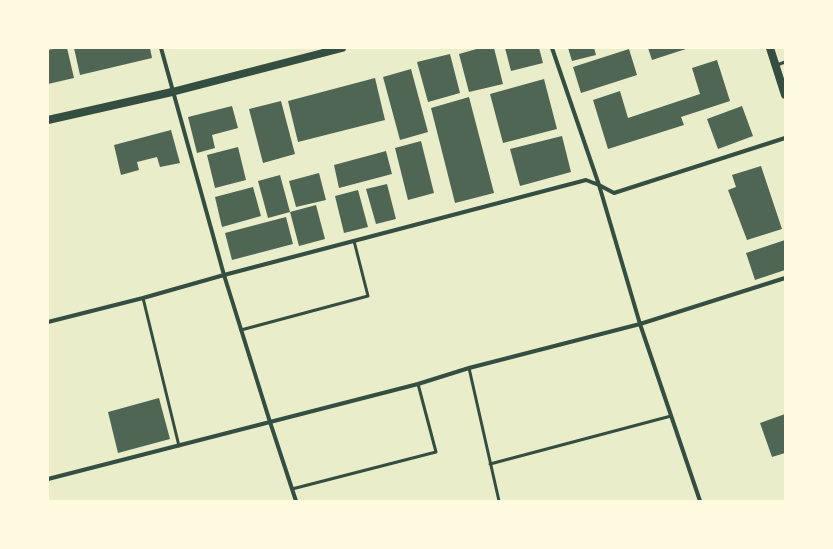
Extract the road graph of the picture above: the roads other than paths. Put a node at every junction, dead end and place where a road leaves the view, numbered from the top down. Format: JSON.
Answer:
{"nodes":[{"id":1,"x":161,"y":48,"type":"edge"},
{"id":2,"x":342,"y":48,"type":"edge"},
{"id":3,"x":552,"y":48,"type":"edge"},
{"id":4,"x":770,"y":48,"type":"edge"},
{"id":5,"x":785,"y":62,"type":"edge"},
{"id":6,"x":775,"y":66,"type":"junction"},
{"id":7,"x":172,"y":92,"type":"junction"},
{"id":8,"x":785,"y":95,"type":"edge"},
{"id":9,"x":48,"y":120,"type":"edge"},
{"id":10,"x":785,"y":138,"type":"edge"},
{"id":11,"x":599,"y":185,"type":"junction"},
{"id":12,"x":354,"y":241,"type":"junction"},
{"id":13,"x":224,"y":275,"type":"junction"},
{"id":14,"x":785,"y":278,"type":"edge"},
{"id":15,"x":143,"y":298,"type":"junction"},
{"id":16,"x":48,"y":322,"type":"edge"},
{"id":17,"x":640,"y":324,"type":"junction"},
{"id":18,"x":241,"y":330,"type":"junction"},
{"id":19,"x":468,"y":368,"type":"junction"},
{"id":20,"x":418,"y":384,"type":"junction"},
{"id":21,"x":671,"y":416,"type":"junction"},
{"id":22,"x":270,"y":422,"type":"junction"},
{"id":23,"x":179,"y":446,"type":"junction"},
{"id":24,"x":490,"y":464,"type":"junction"},
{"id":25,"x":48,"y":479,"type":"edge"},
{"id":26,"x":292,"y":489,"type":"junction"},
{"id":27,"x":296,"y":501,"type":"edge"},
{"id":28,"x":499,"y":501,"type":"edge"},
{"id":29,"x":700,"y":501,"type":"edge"}],
"edges":[{"from":1,"to":7,"type":"street"},
{"from":2,"to":7,"type":"main road"},
{"from":3,"to":11,"type":"street"},
{"from":4,"to":6,"type":"main road"},
{"from":5,"to":6,"type":"lane"},
{"from":6,"to":8,"type":"main road"},
{"from":7,"to":9,"type":"main road"},
{"from":7,"to":13,"type":"street"},
{"from":10,"to":11,"type":"street"},
{"from":11,"to":12,"type":"street"},
{"from":11,"to":17,"type":"street"},
{"from":12,"to":13,"type":"street"},
{"from":12,"to":18,"type":"lane"},
{"from":13,"to":15,"type":"street"},
{"from":13,"to":18,"type":"street"},
{"from":14,"to":17,"type":"street"},
{"from":15,"to":16,"type":"street"},
{"from":15,"to":23,"type":"lane"},
{"from":17,"to":19,"type":"street"},
{"from":17,"to":21,"type":"street"},
{"from":18,"to":22,"type":"street"},
{"from":19,"to":20,"type":"street"},
{"from":19,"to":24,"type":"lane"},
{"from":20,"to":22,"type":"street"},
{"from":20,"to":26,"type":"lane"},
{"from":21,"to":24,"type":"lane"},
{"from":21,"to":29,"type":"street"},
{"from":22,"to":23,"type":"street"},
{"from":22,"to":26,"type":"street"},
{"from":23,"to":25,"type":"street"},
{"from":24,"to":28,"type":"lane"},
{"from":26,"to":27,"type":"street"}]}
